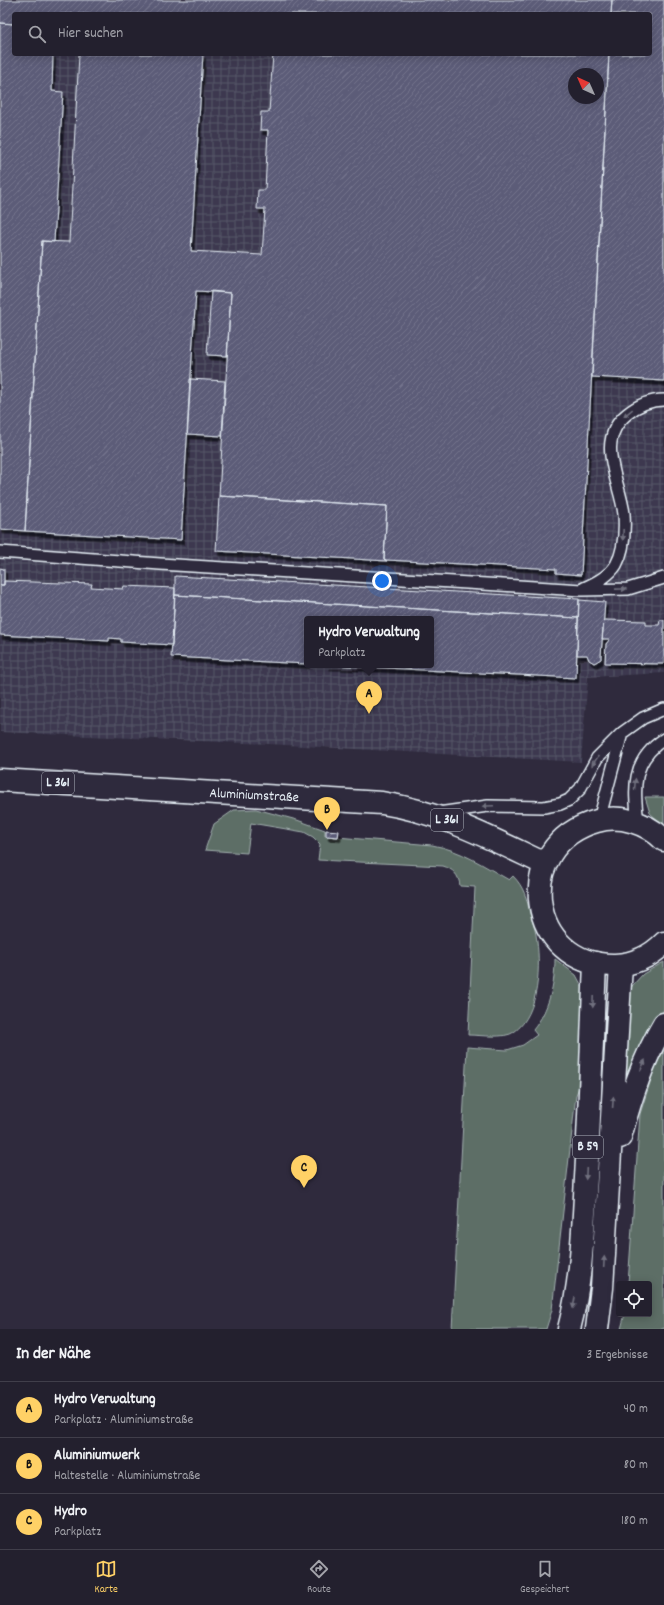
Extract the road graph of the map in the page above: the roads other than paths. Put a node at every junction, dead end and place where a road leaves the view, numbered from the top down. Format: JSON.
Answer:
{"nodes":[{"id":1,"x":664,"y":400,"type":"edge"},
{"id":2,"x":0,"y":552,"type":"edge"},
{"id":3,"x":664,"y":578,"type":"edge"},
{"id":4,"x":582,"y":590,"type":"junction"},
{"id":5,"x":664,"y":709,"type":"edge"},
{"id":6,"x":622,"y":733,"type":"junction"},
{"id":7,"x":664,"y":739,"type":"edge"},
{"id":8,"x":0,"y":780,"type":"edge"},
{"id":9,"x":430,"y":814,"type":"junction"},
{"id":10,"x":599,"y":820,"type":"junction"},
{"id":11,"x":638,"y":823,"type":"junction"},
{"id":12,"x":664,"y":840,"type":"edge"},
{"id":13,"x":545,"y":864,"type":"junction"},
{"id":14,"x":664,"y":943,"type":"edge"},
{"id":15,"x":594,"y":963,"type":"junction"},
{"id":16,"x":621,"y":964,"type":"junction"},
{"id":17,"x":664,"y":1024,"type":"edge"},
{"id":18,"x":609,"y":1183,"type":"junction"},
{"id":19,"x":568,"y":1329,"type":"edge"},
{"id":20,"x":597,"y":1329,"type":"edge"}],
"edges":[{"from":1,"to":4,"type":"lane","one_way":true},
{"from":2,"to":4,"type":"lane"},
{"from":4,"to":3,"type":"lane","one_way":true},
{"from":5,"to":6,"type":"lane"},
{"from":6,"to":9,"type":"lane","one_way":true},
{"from":6,"to":10,"type":"lane"},
{"from":11,"to":7,"type":"lane","one_way":true},
{"from":8,"to":9,"type":"main road","name":"Aluminiumstraße","number":"L 361"},
{"from":9,"to":13,"type":"main road","name":"Aluminiumstraße","number":"L 361"},
{"from":10,"to":11,"type":"main road"},
{"from":10,"to":13,"type":"main road"},
{"from":11,"to":12,"type":"main road"},
{"from":13,"to":15,"type":"main road"},
{"from":14,"to":16,"type":"main road"},
{"from":15,"to":16,"type":"main road"},
{"from":15,"to":19,"type":"main road","number":"B 59","one_way":true},
{"from":18,"to":16,"type":"main road","one_way":true},
{"from":18,"to":17,"type":"main road","one_way":true},
{"from":20,"to":18,"type":"main road","one_way":true}]}
